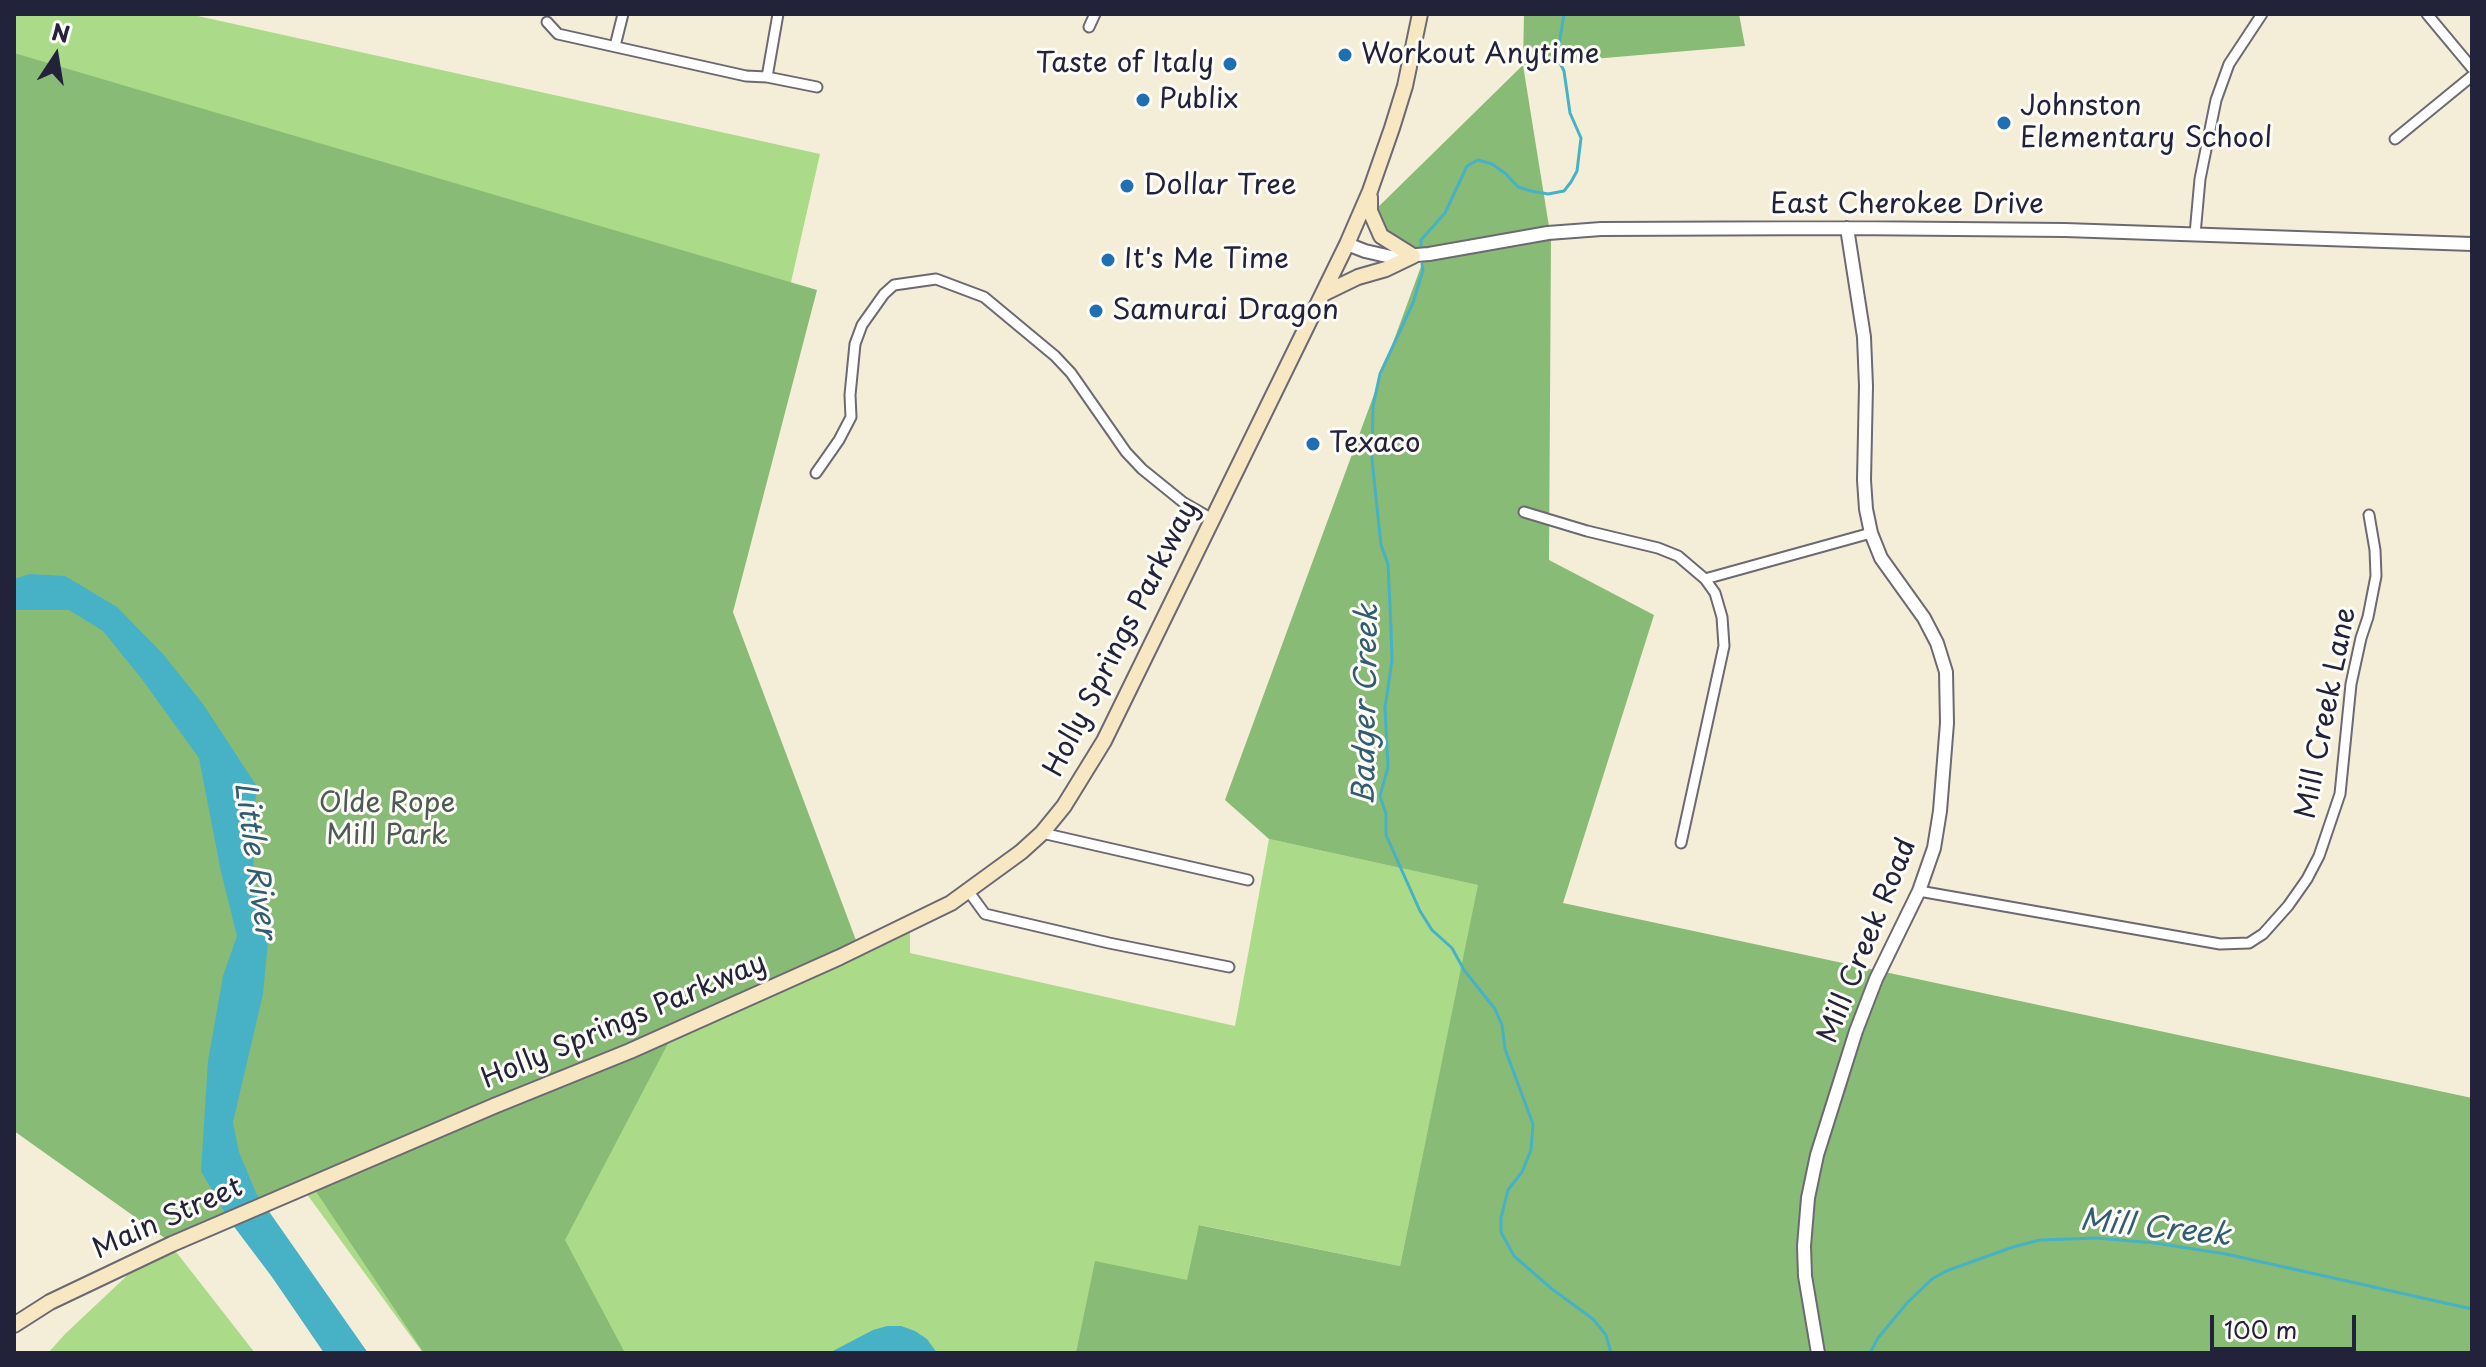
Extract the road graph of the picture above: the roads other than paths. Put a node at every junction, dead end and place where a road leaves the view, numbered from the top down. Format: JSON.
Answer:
{"nodes":[{"id":1,"x":623,"y":14,"type":"edge"},
{"id":2,"x":778,"y":14,"type":"edge"},
{"id":3,"x":1095,"y":14,"type":"edge"},
{"id":4,"x":1420,"y":14,"type":"edge"},
{"id":5,"x":2262,"y":14,"type":"edge"},
{"id":6,"x":2427,"y":14,"type":"edge"},
{"id":7,"x":547,"y":22,"type":"dead end"},
{"id":8,"x":1089,"y":27,"type":"dead end"},
{"id":9,"x":615,"y":46,"type":"junction"},
{"id":10,"x":2472,"y":68,"type":"edge"},
{"id":11,"x":2472,"y":76,"type":"edge"},
{"id":12,"x":767,"y":77,"type":"junction"},
{"id":13,"x":817,"y":87,"type":"dead end"},
{"id":14,"x":2395,"y":139,"type":"dead end"},
{"id":15,"x":1370,"y":191,"type":"junction"},
{"id":16,"x":1847,"y":228,"type":"junction"},
{"id":17,"x":2195,"y":234,"type":"junction"},
{"id":18,"x":1347,"y":244,"type":"junction"},
{"id":19,"x":2472,"y":244,"type":"edge"},
{"id":20,"x":1413,"y":256,"type":"junction"},
{"id":21,"x":1323,"y":294,"type":"junction"},
{"id":22,"x":816,"y":473,"type":"dead end"},
{"id":23,"x":1524,"y":512,"type":"dead end"},
{"id":24,"x":2369,"y":515,"type":"dead end"},
{"id":25,"x":1212,"y":519,"type":"junction"},
{"id":26,"x":1871,"y":533,"type":"junction"},
{"id":27,"x":1705,"y":579,"type":"junction"},
{"id":28,"x":1042,"y":833,"type":"junction"},
{"id":29,"x":1681,"y":843,"type":"dead end"},
{"id":30,"x":1248,"y":880,"type":"dead end"},
{"id":31,"x":1919,"y":891,"type":"junction"},
{"id":32,"x":969,"y":892,"type":"junction"},
{"id":33,"x":1229,"y":967,"type":"dead end"},
{"id":34,"x":348,"y":1170,"type":"joint"},
{"id":35,"x":14,"y":1325,"type":"edge"},
{"id":36,"x":1818,"y":1353,"type":"edge"}],
"edges":[{"from":1,"to":9,"type":"street"},
{"from":2,"to":12,"type":"street"},
{"from":3,"to":8,"type":"street"},
{"from":4,"to":15,"type":"main road","name":"Holly Springs Parkway"},
{"from":5,"to":17,"type":"street"},
{"from":6,"to":10,"type":"street"},
{"from":7,"to":9,"type":"street"},
{"from":9,"to":12,"type":"street"},
{"from":11,"to":14,"type":"street"},
{"from":12,"to":13,"type":"street"},
{"from":15,"to":18,"type":"main road","name":"Holly Springs Parkway"},
{"from":15,"to":20,"type":"main road"},
{"from":16,"to":17,"type":"street","name":"East Cherokee Drive"},
{"from":16,"to":20,"type":"street","name":"East Cherokee Drive"},
{"from":16,"to":26,"type":"street","name":"Mill Creek Road"},
{"from":17,"to":19,"type":"street","name":"East Cherokee Drive"},
{"from":18,"to":20,"type":"street","name":"East Cherokee Drive"},
{"from":18,"to":21,"type":"main road","name":"Holly Springs Parkway"},
{"from":20,"to":21,"type":"main road"},
{"from":21,"to":25,"type":"main road","name":"Holly Springs Parkway"},
{"from":22,"to":25,"type":"street"},
{"from":23,"to":27,"type":"street"},
{"from":24,"to":31,"type":"street","name":"Mill Creek Lane"},
{"from":25,"to":28,"type":"main road","name":"Holly Springs Parkway"},
{"from":26,"to":27,"type":"street"},
{"from":26,"to":31,"type":"street","name":"Mill Creek Road"},
{"from":27,"to":29,"type":"street"},
{"from":28,"to":30,"type":"street"},
{"from":28,"to":32,"type":"main road","name":"Holly Springs Parkway"},
{"from":31,"to":36,"type":"street","name":"Mill Creek Road"},
{"from":32,"to":33,"type":"street"},
{"from":32,"to":34,"type":"main road","name":"Holly Springs Parkway"},
{"from":34,"to":35,"type":"main road","name":"Main Street"}]}
